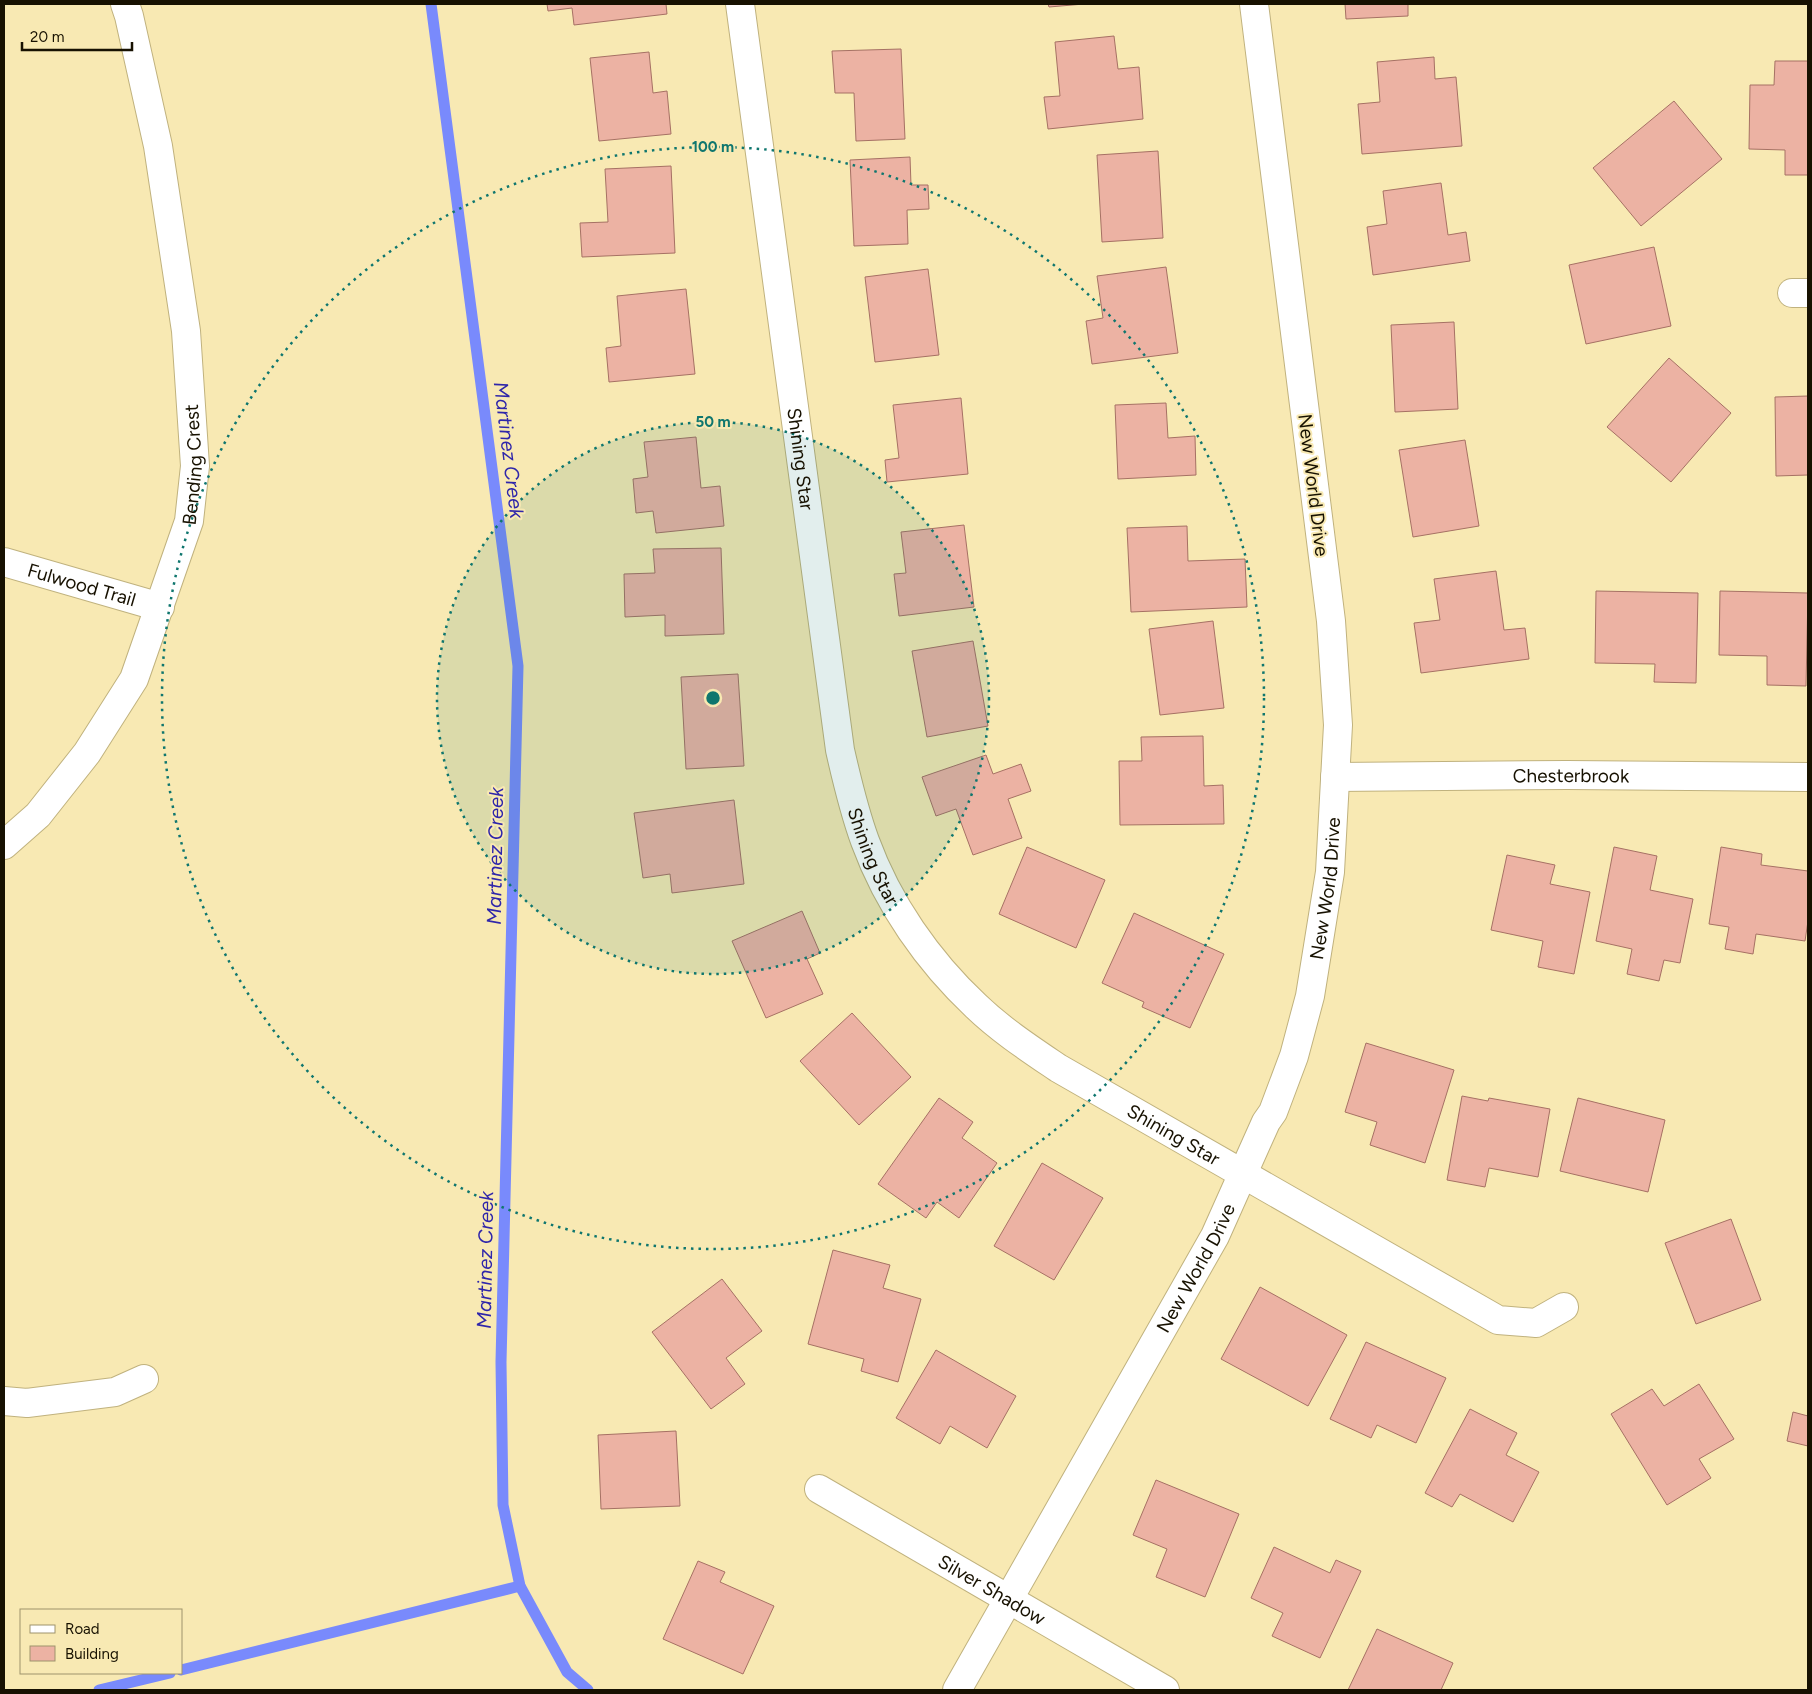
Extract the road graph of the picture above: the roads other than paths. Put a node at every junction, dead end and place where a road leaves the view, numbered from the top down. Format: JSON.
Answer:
{"nodes":[{"id":1,"x":125,"y":4,"type":"edge"},
{"id":2,"x":740,"y":4,"type":"edge"},
{"id":3,"x":1254,"y":4,"type":"edge"},
{"id":4,"x":4,"y":562,"type":"edge"},
{"id":5,"x":160,"y":607,"type":"junction"},
{"id":6,"x":1335,"y":777,"type":"junction"},
{"id":7,"x":1808,"y":777,"type":"edge"},
{"id":8,"x":4,"y":845,"type":"edge"},
{"id":9,"x":1243,"y":1174,"type":"junction"},
{"id":10,"x":1564,"y":1307,"type":"dead end"},
{"id":11,"x":144,"y":1379,"type":"dead end"},
{"id":12,"x":4,"y":1401,"type":"edge"},
{"id":13,"x":818,"y":1489,"type":"dead end"},
{"id":14,"x":1009,"y":1600,"type":"junction"},
{"id":15,"x":957,"y":1690,"type":"edge"},
{"id":16,"x":1165,"y":1690,"type":"edge"}],
"edges":[{"from":1,"to":5,"type":"street","name":"Bending Crest"},
{"from":2,"to":9,"type":"street","name":"Shining Star"},
{"from":3,"to":6,"type":"street","name":"New World Drive"},
{"from":4,"to":5,"type":"street","name":"Fulwood Trail"},
{"from":5,"to":8,"type":"street","name":"Bending Crest"},
{"from":6,"to":7,"type":"street","name":"Chesterbrook"},
{"from":6,"to":9,"type":"street","name":"New World Drive"},
{"from":9,"to":10,"type":"street","name":"Shining Star"},
{"from":9,"to":14,"type":"street","name":"New World Drive"},
{"from":11,"to":12,"type":"street"},
{"from":13,"to":14,"type":"street","name":"Silver Shadow"},
{"from":14,"to":15,"type":"street","name":"New World Drive"},
{"from":14,"to":16,"type":"street","name":"Silver Shadow"}]}
